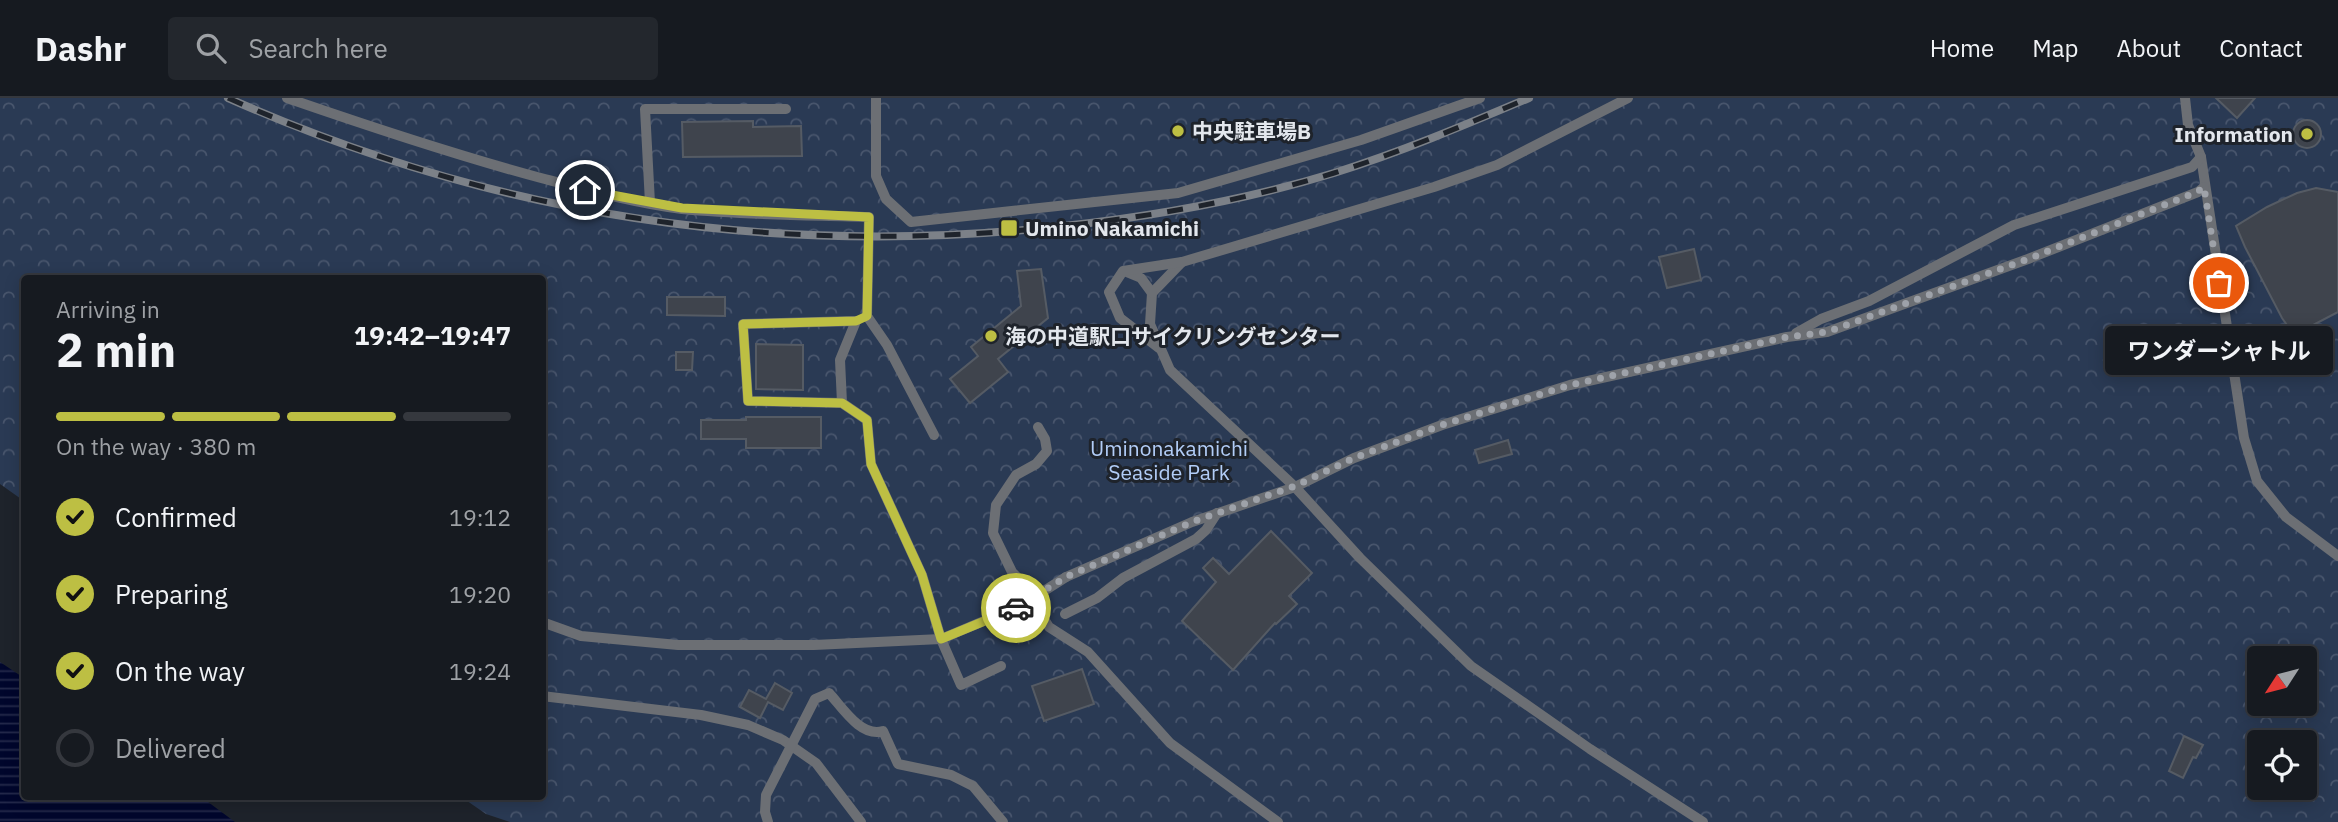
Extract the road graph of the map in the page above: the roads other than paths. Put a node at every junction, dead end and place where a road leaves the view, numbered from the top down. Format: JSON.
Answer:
{"nodes":[{"id":1,"x":287,"y":98,"type":"edge"},
{"id":2,"x":876,"y":98,"type":"edge"},
{"id":3,"x":1480,"y":98,"type":"edge"},
{"id":4,"x":1628,"y":98,"type":"edge"},
{"id":5,"x":2185,"y":98,"type":"edge"},
{"id":6,"x":786,"y":108,"type":"dead end"},
{"id":7,"x":2201,"y":157,"type":"junction"},
{"id":8,"x":2204,"y":187,"type":"junction"},
{"id":9,"x":650,"y":204,"type":"junction"},
{"id":10,"x":1182,"y":262,"type":"junction"},
{"id":11,"x":1123,"y":271,"type":"junction"},
{"id":12,"x":1153,"y":293,"type":"junction"},
{"id":13,"x":867,"y":316,"type":"junction"},
{"id":14,"x":856,"y":321,"type":"junction"},
{"id":15,"x":1787,"y":337,"type":"junction"},
{"id":16,"x":1159,"y":348,"type":"junction"},
{"id":17,"x":842,"y":403,"type":"junction"},
{"id":18,"x":1038,"y":427,"type":"dead end"},
{"id":19,"x":934,"y":435,"type":"dead end"},
{"id":20,"x":1295,"y":486,"type":"junction"},
{"id":21,"x":1217,"y":513,"type":"junction"},
{"id":22,"x":2338,"y":556,"type":"edge"},
{"id":23,"x":1065,"y":614,"type":"dead end"},
{"id":24,"x":546,"y":623,"type":"edge"},
{"id":25,"x":941,"y":639,"type":"junction"},
{"id":26,"x":1001,"y":666,"type":"dead end"},
{"id":27,"x":546,"y":696,"type":"edge"},
{"id":28,"x":792,"y":746,"type":"junction"},
{"id":29,"x":768,"y":822,"type":"edge"},
{"id":30,"x":861,"y":822,"type":"edge"},
{"id":31,"x":1003,"y":822,"type":"edge"},
{"id":32,"x":1278,"y":822,"type":"edge"},
{"id":33,"x":1703,"y":822,"type":"edge"}],
"edges":[{"from":1,"to":9,"type":"lane"},
{"from":2,"to":3,"type":"lane"},
{"from":4,"to":10,"type":"lane"},
{"from":5,"to":7,"type":"lane"},
{"from":6,"to":9,"type":"lane"},
{"from":7,"to":8,"type":"lane"},
{"from":7,"to":15,"type":"lane"},
{"from":8,"to":15,"type":"lane"},
{"from":8,"to":22,"type":"lane"},
{"from":9,"to":13,"type":"lane"},
{"from":10,"to":11,"type":"lane"},
{"from":10,"to":12,"type":"lane"},
{"from":11,"to":12,"type":"lane"},
{"from":11,"to":16,"type":"lane"},
{"from":12,"to":16,"type":"lane"},
{"from":13,"to":14,"type":"lane"},
{"from":13,"to":19,"type":"lane"},
{"from":14,"to":17,"type":"lane"},
{"from":14,"to":17,"type":"lane"},
{"from":15,"to":20,"type":"lane"},
{"from":16,"to":20,"type":"lane"},
{"from":17,"to":25,"type":"lane"},
{"from":18,"to":32,"type":"lane"},
{"from":20,"to":21,"type":"lane"},
{"from":20,"to":33,"type":"lane"},
{"from":21,"to":23,"type":"lane"},
{"from":21,"to":25,"type":"lane","bridge":true},
{"from":24,"to":25,"type":"lane"},
{"from":25,"to":26,"type":"lane"},
{"from":27,"to":28,"type":"lane"},
{"from":28,"to":29,"type":"lane"},
{"from":28,"to":30,"type":"lane"},
{"from":28,"to":31,"type":"lane"}]}
